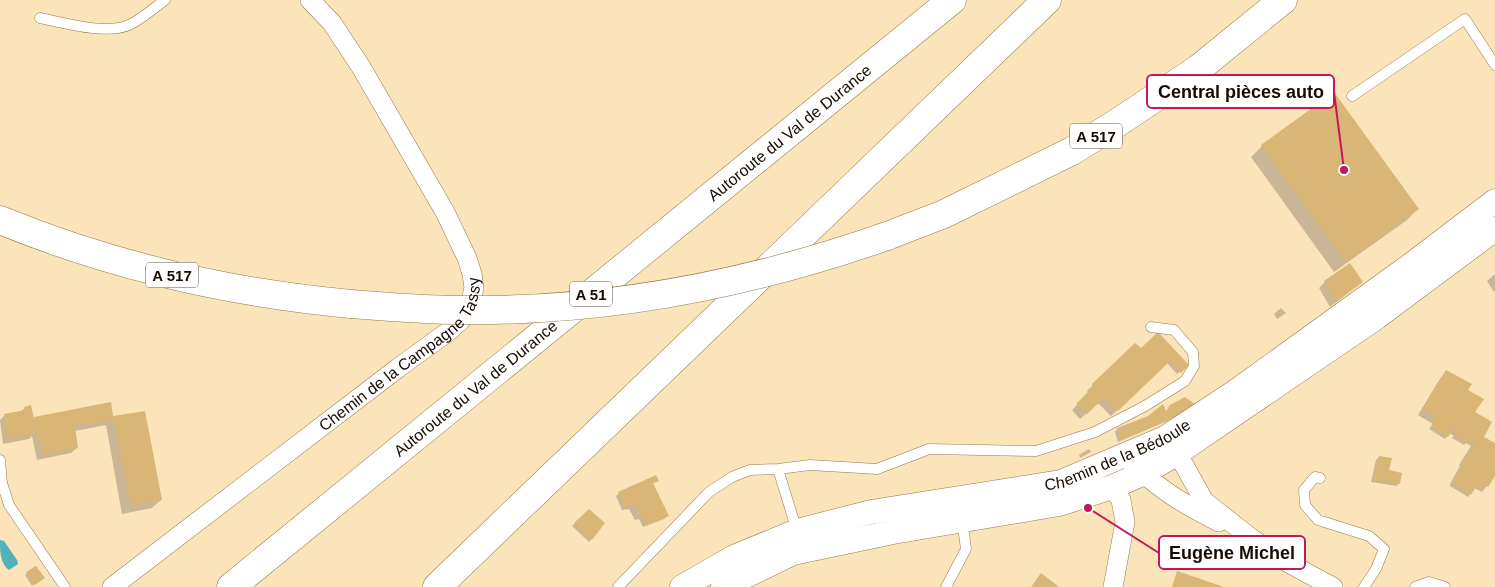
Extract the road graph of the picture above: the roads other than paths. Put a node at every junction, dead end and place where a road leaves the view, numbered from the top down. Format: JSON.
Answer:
{"nodes":[{"id":1,"x":165,"y":0,"type":"edge"},
{"id":2,"x":310,"y":0,"type":"edge"},
{"id":3,"x":952,"y":0,"type":"edge"},
{"id":4,"x":1047,"y":0,"type":"edge"},
{"id":5,"x":1283,"y":0,"type":"edge"},
{"id":6,"x":40,"y":18,"type":"dead end"},
{"id":7,"x":1495,"y":65,"type":"edge"},
{"id":8,"x":1352,"y":96,"type":"dead end"},
{"id":9,"x":1495,"y":201,"type":"edge"},
{"id":10,"x":0,"y":220,"type":"edge"},
{"id":11,"x":1495,"y":229,"type":"edge"},
{"id":12,"x":1151,"y":327,"type":"dead end"},
{"id":13,"x":1171,"y":446,"type":"junction"},
{"id":14,"x":1125,"y":456,"type":"junction"},
{"id":15,"x":0,"y":460,"type":"edge"},
{"id":16,"x":778,"y":469,"type":"junction"},
{"id":17,"x":1142,"y":474,"type":"junction"},
{"id":18,"x":1320,"y":478,"type":"dead end"},
{"id":19,"x":1112,"y":487,"type":"junction"},
{"id":20,"x":960,"y":509,"type":"junction"},
{"id":21,"x":1251,"y":538,"type":"junction"},
{"id":22,"x":800,"y":541,"type":"junction"},
{"id":23,"x":65,"y":587,"type":"edge"},
{"id":24,"x":112,"y":587,"type":"edge"},
{"id":25,"x":231,"y":587,"type":"edge"},
{"id":26,"x":437,"y":587,"type":"edge"},
{"id":27,"x":618,"y":587,"type":"edge"},
{"id":28,"x":682,"y":587,"type":"edge"},
{"id":29,"x":723,"y":587,"type":"edge"},
{"id":30,"x":946,"y":587,"type":"edge"},
{"id":31,"x":1113,"y":587,"type":"edge"},
{"id":32,"x":1333,"y":587,"type":"edge"},
{"id":33,"x":1364,"y":587,"type":"edge"},
{"id":34,"x":1415,"y":587,"type":"edge"},
{"id":35,"x":1445,"y":587,"type":"edge"}],
"edges":[{"from":1,"to":6,"type":"lane"},
{"from":2,"to":24,"type":"street","name":"Chemin de la Campagne Tassy"},
{"from":3,"to":25,"type":"highway","name":"Autoroute du Val de Durance","number":"A 51"},
{"from":4,"to":26,"type":"highway"},
{"from":5,"to":10,"type":"highway","number":"A 517","bridge":true},
{"from":7,"to":8,"type":"lane"},
{"from":9,"to":13,"type":"street","name":"Chemin de la Bédoule"},
{"from":11,"to":13,"type":"street","name":"Chemin de la Bédoule"},
{"from":12,"to":16,"type":"lane"},
{"from":13,"to":14,"type":"street","name":"Chemin de la Bédoule"},
{"from":13,"to":17,"type":"street","name":"Chemin de la Bédoule"},
{"from":13,"to":21,"type":"street"},
{"from":14,"to":17,"type":"street"},
{"from":14,"to":20,"type":"street","name":"Chemin de la Bédoule"},
{"from":15,"to":23,"type":"lane"},
{"from":16,"to":22,"type":"lane"},
{"from":16,"to":27,"type":"lane"},
{"from":17,"to":19,"type":"street","name":"Chemin de la Bédoule"},
{"from":17,"to":21,"type":"street"},
{"from":18,"to":33,"type":"lane"},
{"from":19,"to":20,"type":"street","name":"Chemin de la Bédoule"},
{"from":19,"to":31,"type":"street"},
{"from":20,"to":22,"type":"street","name":"Chemin de la Bédoule"},
{"from":20,"to":30,"type":"lane"},
{"from":21,"to":32,"type":"street"},
{"from":22,"to":28,"type":"street","name":"Chemin de la Bédoule"},
{"from":22,"to":29,"type":"street","name":"Chemin de la Bédoule"},
{"from":34,"to":35,"type":"lane"}]}
